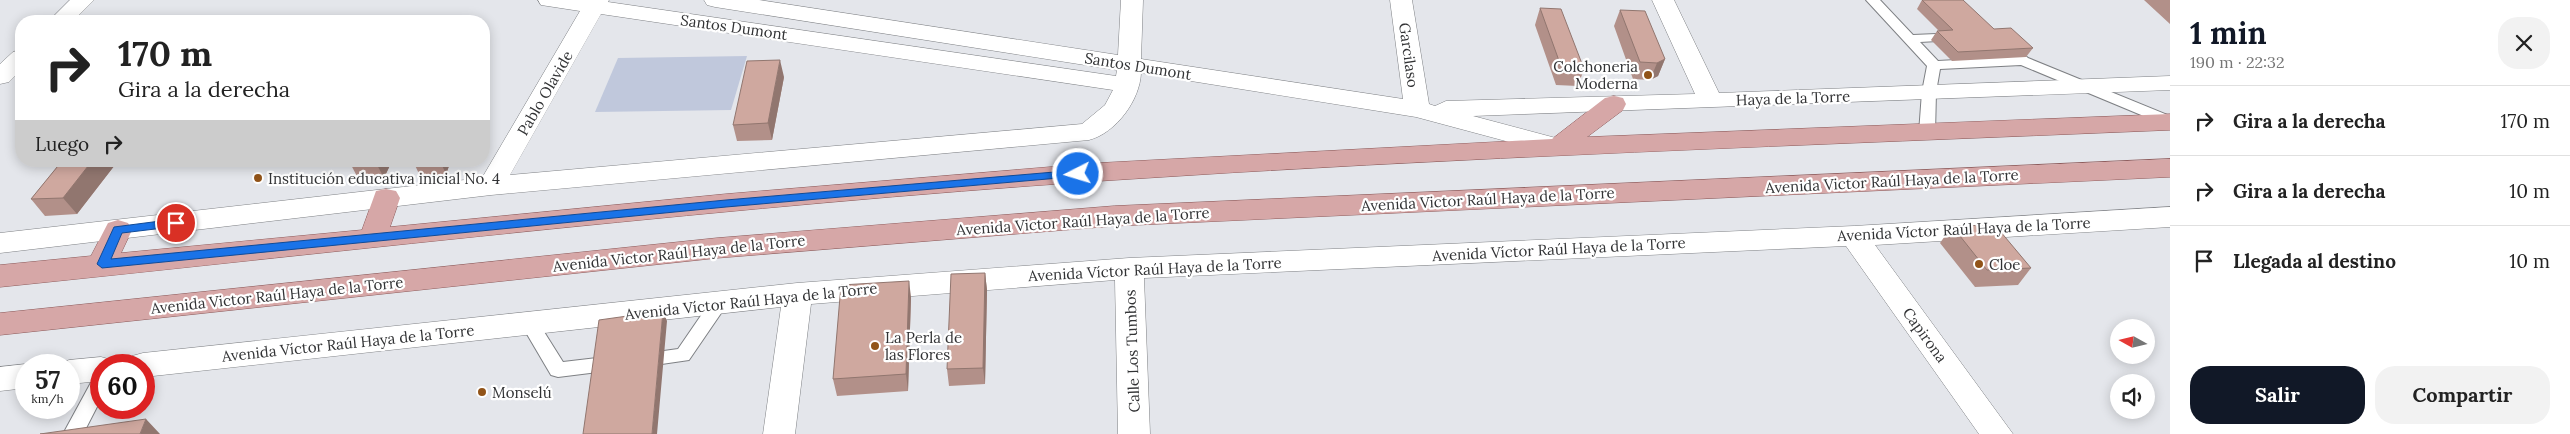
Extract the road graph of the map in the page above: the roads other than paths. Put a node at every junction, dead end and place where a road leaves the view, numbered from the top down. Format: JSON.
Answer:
{"nodes":[{"id":1,"x":83,"y":0,"type":"edge"},
{"id":2,"x":549,"y":0,"type":"edge"},
{"id":3,"x":715,"y":0,"type":"edge"},
{"id":4,"x":1132,"y":0,"type":"edge"},
{"id":5,"x":1401,"y":0,"type":"edge"},
{"id":6,"x":1663,"y":0,"type":"edge"},
{"id":7,"x":1873,"y":0,"type":"edge"},
{"id":8,"x":596,"y":3,"type":"edge"},
{"id":9,"x":67,"y":15,"type":"edge"},
{"id":10,"x":1993,"y":34,"type":"edge"},
{"id":11,"x":1965,"y":36,"type":"edge"},
{"id":12,"x":1910,"y":39,"type":"junction"},
{"id":13,"x":2023,"y":61,"type":"junction"},
{"id":14,"x":15,"y":63,"type":"edge"},
{"id":15,"x":1934,"y":65,"type":"junction"},
{"id":16,"x":1129,"y":75,"type":"junction"},
{"id":17,"x":0,"y":77,"type":"edge"},
{"id":18,"x":2170,"y":82,"type":"edge"},
{"id":19,"x":2085,"y":86,"type":"junction"},
{"id":20,"x":1929,"y":92,"type":"junction"},
{"id":21,"x":1711,"y":101,"type":"junction"},
{"id":22,"x":1614,"y":104,"type":"junction"},
{"id":23,"x":1417,"y":109,"type":"junction"},
{"id":24,"x":2170,"y":122,"type":"edge"},
{"id":25,"x":1927,"y":133,"type":"junction"},
{"id":26,"x":1558,"y":148,"type":"junction"},
{"id":27,"x":2170,"y":168,"type":"edge"},
{"id":28,"x":491,"y":186,"type":"junction"},
{"id":29,"x":386,"y":198,"type":"junction"},
{"id":30,"x":2170,"y":217,"type":"edge"},
{"id":31,"x":118,"y":230,"type":"junction"},
{"id":32,"x":1854,"y":236,"type":"junction"},
{"id":33,"x":372,"y":238,"type":"junction"},
{"id":34,"x":0,"y":244,"type":"edge"},
{"id":35,"x":102,"y":264,"type":"junction"},
{"id":36,"x":1129,"y":268,"type":"junction"},
{"id":37,"x":0,"y":276,"type":"edge"},
{"id":38,"x":797,"y":294,"type":"junction"},
{"id":39,"x":719,"y":303,"type":"junction"},
{"id":40,"x":0,"y":324,"type":"edge"},
{"id":41,"x":530,"y":324,"type":"junction"},
{"id":42,"x":155,"y":364,"type":"edge"},
{"id":43,"x":15,"y":377,"type":"edge"},
{"id":44,"x":0,"y":379,"type":"edge"},
{"id":45,"x":90,"y":402,"type":"edge"},
{"id":46,"x":73,"y":434,"type":"edge"},
{"id":47,"x":779,"y":434,"type":"edge"},
{"id":48,"x":1134,"y":434,"type":"edge"},
{"id":49,"x":1997,"y":434,"type":"edge"}],
"edges":[{"from":1,"to":9,"type":"street"},
{"from":2,"to":8,"type":"street","name":"Santos Dumont"},
{"from":3,"to":16,"type":"street","name":"Santos Dumont"},
{"from":4,"to":16,"type":"street"},
{"from":5,"to":23,"type":"street","name":"Garcilaso"},
{"from":6,"to":21,"type":"street"},
{"from":7,"to":12,"type":"lane"},
{"from":8,"to":16,"type":"street","name":"Santos Dumont"},
{"from":8,"to":28,"type":"street","name":"Pablo Olavide"},
{"from":10,"to":13,"type":"lane"},
{"from":11,"to":12,"type":"lane"},
{"from":12,"to":15,"type":"lane"},
{"from":13,"to":15,"type":"lane"},
{"from":13,"to":19,"type":"lane"},
{"from":14,"to":17,"type":"street"},
{"from":15,"to":20,"type":"lane"},
{"from":16,"to":23,"type":"street","name":"Santos Dumont"},
{"from":16,"to":28,"type":"street"},
{"from":18,"to":19,"type":"street","name":"Haya de la Torre"},
{"from":19,"to":20,"type":"street","name":"Haya de la Torre"},
{"from":19,"to":24,"type":"lane"},
{"from":20,"to":21,"type":"street","name":"Haya de la Torre"},
{"from":20,"to":25,"type":"lane"},
{"from":21,"to":22,"type":"street","name":"Haya de la Torre"},
{"from":22,"to":23,"type":"street","name":"Haya de la Torre"},
{"from":22,"to":26,"type":"main road"},
{"from":23,"to":26,"type":"street","name":"Santos Dumont"},
{"from":24,"to":25,"type":"main road"},
{"from":25,"to":26,"type":"main road"},
{"from":26,"to":33,"type":"main road"},
{"from":27,"to":40,"type":"main road","name":"Avenida Victor Raúl Haya de la Torre"},
{"from":28,"to":29,"type":"street"},
{"from":29,"to":31,"type":"street"},
{"from":29,"to":33,"type":"main road"},
{"from":30,"to":32,"type":"street","name":"Avenida Víctor Raúl Haya de la Torre"},
{"from":31,"to":34,"type":"street"},
{"from":31,"to":35,"type":"main road"},
{"from":32,"to":36,"type":"street","name":"Avenida Víctor Raúl Haya de la Torre"},
{"from":32,"to":49,"type":"street","name":"Capirona"},
{"from":33,"to":35,"type":"main road"},
{"from":35,"to":37,"type":"main road"},
{"from":36,"to":38,"type":"street","name":"Avenida Víctor Raúl Haya de la Torre"},
{"from":36,"to":48,"type":"street","name":"Calle Los Tumbos"},
{"from":38,"to":39,"type":"street","name":"Avenida Víctor Raúl Haya de la Torre"},
{"from":38,"to":47,"type":"street"},
{"from":39,"to":41,"type":"street","name":"Avenida Víctor Raúl Haya de la Torre"},
{"from":39,"to":41,"type":"lane"},
{"from":41,"to":42,"type":"street","name":"Avenida Víctor Raúl Haya de la Torre"},
{"from":43,"to":44,"type":"street"},
{"from":45,"to":46,"type":"lane"}]}
